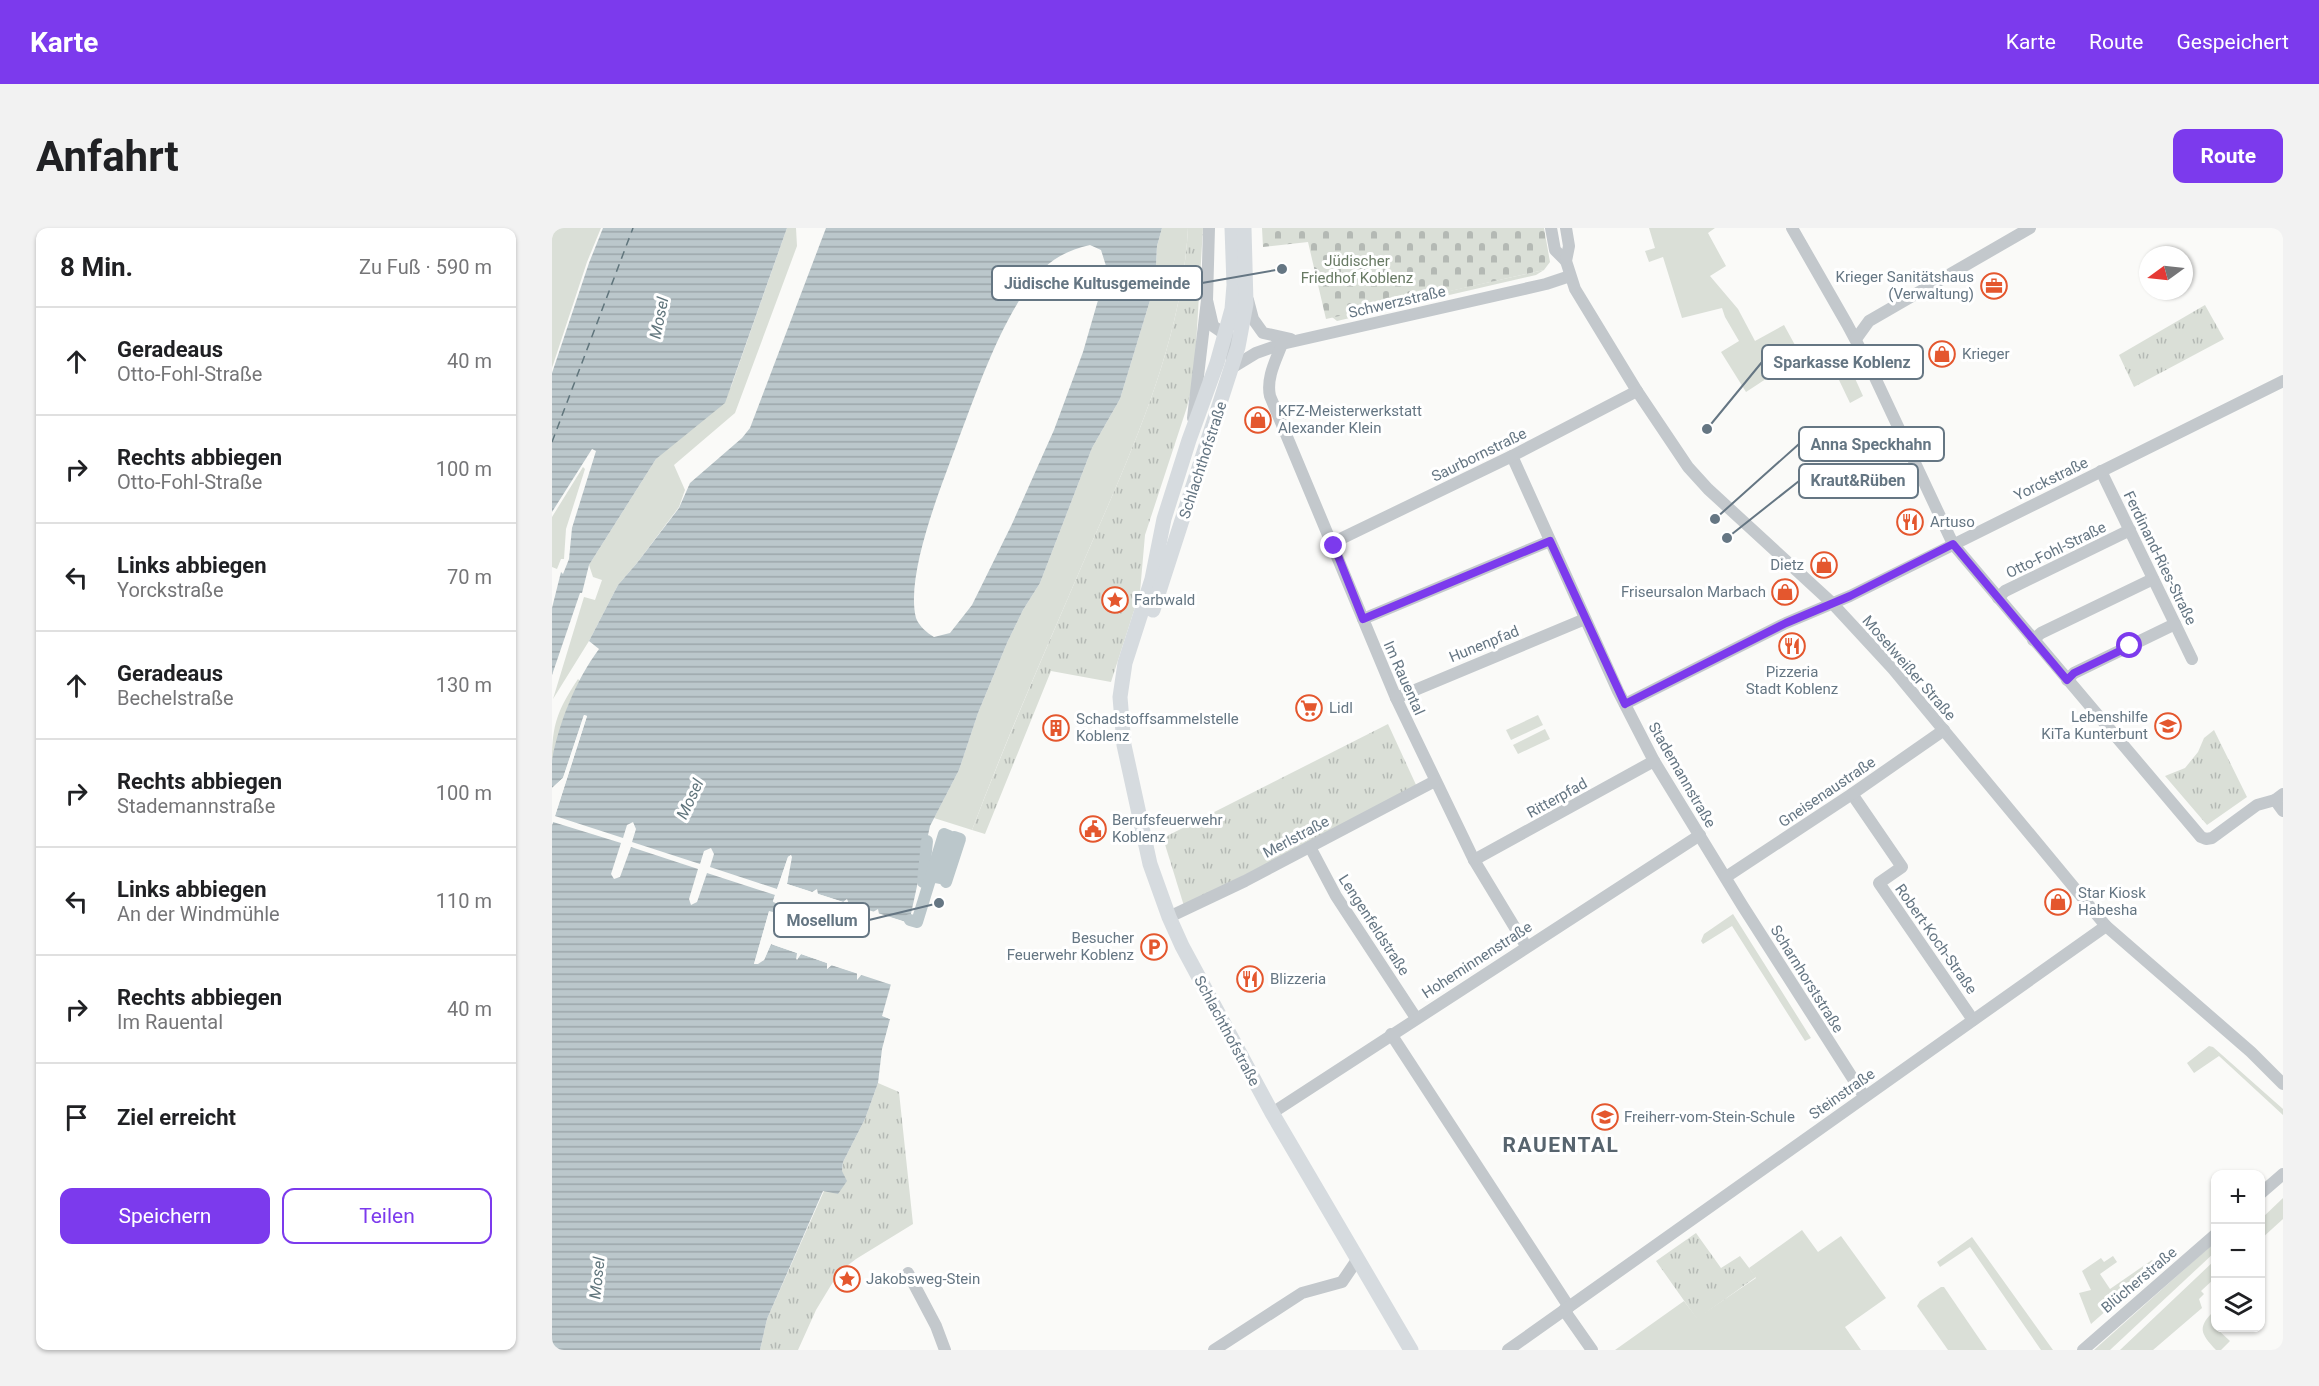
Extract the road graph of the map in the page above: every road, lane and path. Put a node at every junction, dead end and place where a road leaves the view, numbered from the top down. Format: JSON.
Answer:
{"nodes":[{"id":1,"x":1209,"y":228,"type":"edge"},
{"id":2,"x":1232,"y":228,"type":"edge"},
{"id":3,"x":1244,"y":228,"type":"edge"},
{"id":4,"x":1551,"y":228,"type":"edge"},
{"id":5,"x":1566,"y":228,"type":"edge"},
{"id":6,"x":1792,"y":228,"type":"edge"},
{"id":7,"x":2030,"y":228,"type":"edge"},
{"id":8,"x":1566,"y":261,"type":"junction"},
{"id":9,"x":1570,"y":276,"type":"junction"},
{"id":10,"x":1247,"y":292,"type":"junction"},
{"id":11,"x":1207,"y":300,"type":"junction"},
{"id":12,"x":1226,"y":334,"type":"junction"},
{"id":13,"x":1856,"y":339,"type":"junction"},
{"id":14,"x":1298,"y":340,"type":"junction"},
{"id":15,"x":1282,"y":344,"type":"junction"},
{"id":16,"x":1233,"y":367,"type":"junction"},
{"id":17,"x":2283,"y":381,"type":"edge"},
{"id":18,"x":1637,"y":391,"type":"junction"},
{"id":19,"x":1189,"y":440,"type":"junction"},
{"id":20,"x":1512,"y":456,"type":"junction"},
{"id":21,"x":2101,"y":471,"type":"junction"},
{"id":22,"x":2130,"y":530,"type":"junction"},
{"id":23,"x":1550,"y":541,"type":"junction"},
{"id":24,"x":1332,"y":543,"type":"junction"},
{"id":25,"x":1953,"y":544,"type":"junction"},
{"id":26,"x":2154,"y":579,"type":"junction"},
{"id":27,"x":1998,"y":598,"type":"junction"},
{"id":28,"x":1832,"y":603,"type":"junction"},
{"id":29,"x":1363,"y":619,"type":"junction"},
{"id":30,"x":1585,"y":619,"type":"junction"},
{"id":31,"x":2175,"y":624,"type":"junction"},
{"id":32,"x":2033,"y":640,"type":"junction"},
{"id":33,"x":2192,"y":659,"type":"dead end"},
{"id":34,"x":2067,"y":680,"type":"junction"},
{"id":35,"x":1123,"y":683,"type":"junction"},
{"id":36,"x":1396,"y":698,"type":"junction"},
{"id":37,"x":1625,"y":704,"type":"junction"},
{"id":38,"x":1944,"y":730,"type":"junction"},
{"id":39,"x":1654,"y":761,"type":"junction"},
{"id":40,"x":1435,"y":781,"type":"junction"},
{"id":41,"x":1852,"y":794,"type":"junction"},
{"id":42,"x":2279,"y":797,"type":"edge"},
{"id":43,"x":2283,"y":811,"type":"edge"},
{"id":44,"x":1700,"y":835,"type":"junction"},
{"id":45,"x":1310,"y":847,"type":"junction"},
{"id":46,"x":1474,"y":860,"type":"junction"},
{"id":47,"x":1726,"y":877,"type":"junction"},
{"id":48,"x":1169,"y":917,"type":"junction"},
{"id":49,"x":2106,"y":926,"type":"junction"},
{"id":50,"x":1526,"y":946,"type":"junction"},
{"id":51,"x":1416,"y":1018,"type":"junction"},
{"id":52,"x":1973,"y":1020,"type":"junction"},
{"id":53,"x":1391,"y":1034,"type":"junction"},
{"id":54,"x":2267,"y":1067,"type":"junction"},
{"id":55,"x":2283,"y":1077,"type":"edge"},
{"id":56,"x":2283,"y":1084,"type":"edge"},
{"id":57,"x":1864,"y":1096,"type":"junction"},
{"id":58,"x":1272,"y":1113,"type":"junction"},
{"id":59,"x":2283,"y":1174,"type":"edge"},
{"id":60,"x":2265,"y":1190,"type":"edge"},
{"id":61,"x":2211,"y":1238,"type":"edge"},
{"id":62,"x":1356,"y":1260,"type":"junction"},
{"id":63,"x":908,"y":1273,"type":"dead end"},
{"id":64,"x":1566,"y":1309,"type":"junction"},
{"id":65,"x":945,"y":1350,"type":"edge"},
{"id":66,"x":1214,"y":1350,"type":"edge"},
{"id":67,"x":1411,"y":1350,"type":"edge"},
{"id":68,"x":1508,"y":1350,"type":"edge"},
{"id":69,"x":1592,"y":1350,"type":"edge"},
{"id":70,"x":2083,"y":1350,"type":"edge"}],
"edges":[{"from":1,"to":11,"type":"street"},
{"from":2,"to":12,"type":"main road","name":"Schlachthofstraße"},
{"from":3,"to":10,"type":"main road","name":"Schlachthofstraße"},
{"from":4,"to":8,"type":"street","name":"Moselweißer Straße"},
{"from":5,"to":8,"type":"street","name":"Moselweißer Straße"},
{"from":6,"to":13,"type":"street","name":"Otto-Fohl-Straße"},
{"from":7,"to":13,"type":"street"},
{"from":8,"to":9,"type":"street","name":"Moselweißer Straße"},
{"from":9,"to":14,"type":"street","name":"Schwerzstraße"},
{"from":9,"to":18,"type":"street","name":"Moselweißer Straße"},
{"from":10,"to":14,"type":"street"},
{"from":10,"to":16,"type":"main road","name":"Schlachthofstraße"},
{"from":11,"to":12,"type":"street"},
{"from":11,"to":19,"type":"street"},
{"from":12,"to":16,"type":"street"},
{"from":12,"to":19,"type":"main road","name":"Schlachthofstraße"},
{"from":13,"to":25,"type":"street","name":"Otto-Fohl-Straße"},
{"from":14,"to":15,"type":"street","name":"Schwerzstraße"},
{"from":15,"to":16,"type":"street","name":"Schwerzstraße"},
{"from":15,"to":24,"type":"street","name":"Im Rauental"},
{"from":16,"to":35,"type":"main road","name":"Schlachthofstraße"},
{"from":17,"to":21,"type":"street","name":"Yorckstraße"},
{"from":18,"to":20,"type":"street","name":"Saurbornstraße"},
{"from":18,"to":28,"type":"street","name":"Moselweißer Straße"},
{"from":19,"to":35,"type":"main road","name":"Schlachthofstraße"},
{"from":20,"to":23,"type":"street","name":"Stademannstraße"},
{"from":20,"to":24,"type":"street","name":"Saurbornstraße"},
{"from":21,"to":22,"type":"street","name":"Ferdinand-Ries-Straße"},
{"from":21,"to":25,"type":"street","name":"Yorckstraße"},
{"from":22,"to":26,"type":"street","name":"Ferdinand-Ries-Straße"},
{"from":22,"to":27,"type":"street","name":"Otto-Fohl-Straße"},
{"from":23,"to":29,"type":"street"},
{"from":23,"to":30,"type":"street","name":"Stademannstraße"},
{"from":24,"to":29,"type":"street","name":"Im Rauental"},
{"from":25,"to":27,"type":"street","name":"Otto-Fohl-Straße"},
{"from":25,"to":28,"type":"street","name":"Yorckstraße"},
{"from":26,"to":31,"type":"street","name":"Ferdinand-Ries-Straße"},
{"from":26,"to":32,"type":"street"},
{"from":27,"to":32,"type":"street","name":"Otto-Fohl-Straße"},
{"from":28,"to":37,"type":"street","name":"Yorckstraße"},
{"from":28,"to":38,"type":"street","name":"Moselweißer Straße"},
{"from":29,"to":36,"type":"street","name":"Im Rauental"},
{"from":30,"to":36,"type":"street","name":"Hunenpfad"},
{"from":30,"to":37,"type":"street","name":"Stademannstraße"},
{"from":31,"to":33,"type":"street","name":"Ferdinand-Ries-Straße"},
{"from":31,"to":34,"type":"street"},
{"from":32,"to":34,"type":"street","name":"Otto-Fohl-Straße"},
{"from":34,"to":42,"type":"street","name":"Otto-Fohl-Straße"},
{"from":35,"to":48,"type":"main road","name":"Schlachthofstraße"},
{"from":36,"to":40,"type":"street","name":"Im Rauental"},
{"from":37,"to":39,"type":"street","name":"Stademannstraße"},
{"from":38,"to":41,"type":"street","name":"Gneisenaustraße"},
{"from":38,"to":49,"type":"street","name":"Moselweißer Straße"},
{"from":39,"to":44,"type":"street","name":"Stademannstraße"},
{"from":39,"to":46,"type":"street","name":"Ritterpfad"},
{"from":40,"to":45,"type":"street","name":"Merlstraße"},
{"from":40,"to":46,"type":"street","name":"Im Rauental"},
{"from":41,"to":47,"type":"street","name":"Gneisenaustraße"},
{"from":41,"to":52,"type":"street","name":"Robert-Koch-Straße"},
{"from":42,"to":43,"type":"street"},
{"from":44,"to":47,"type":"street","name":"Stademannstraße"},
{"from":44,"to":50,"type":"street","name":"Hoheminnenstraße"},
{"from":45,"to":48,"type":"street","name":"Merlstraße"},
{"from":45,"to":51,"type":"street","name":"Lengenfeldstraße"},
{"from":46,"to":50,"type":"street","name":"Im Rauental"},
{"from":47,"to":57,"type":"street","name":"Scharnhorststraße"},
{"from":48,"to":58,"type":"main road","name":"Schlachthofstraße"},
{"from":49,"to":52,"type":"street","name":"Steinstraße"},
{"from":49,"to":54,"type":"street","name":"Moselweißer Straße"},
{"from":50,"to":51,"type":"street","name":"Hoheminnenstraße"},
{"from":51,"to":53,"type":"street","name":"Hoheminnenstraße"},
{"from":52,"to":57,"type":"street","name":"Steinstraße"},
{"from":53,"to":58,"type":"street","name":"Hoheminnenstraße"},
{"from":53,"to":64,"type":"street"},
{"from":54,"to":55,"type":"street","name":"Moselweißer Straße"},
{"from":54,"to":56,"type":"street","name":"Moselweißer Straße"},
{"from":57,"to":64,"type":"street","name":"Steinstraße"},
{"from":58,"to":62,"type":"main road","name":"Schlachthofstraße"},
{"from":59,"to":60,"type":"street"},
{"from":61,"to":70,"type":"street","name":"Blücherstraße"},
{"from":62,"to":66,"type":"street"},
{"from":62,"to":67,"type":"main road","name":"Schlachthofstraße"},
{"from":63,"to":65,"type":"street"},
{"from":64,"to":68,"type":"street","name":"Steinstraße"},
{"from":64,"to":69,"type":"street"}]}
